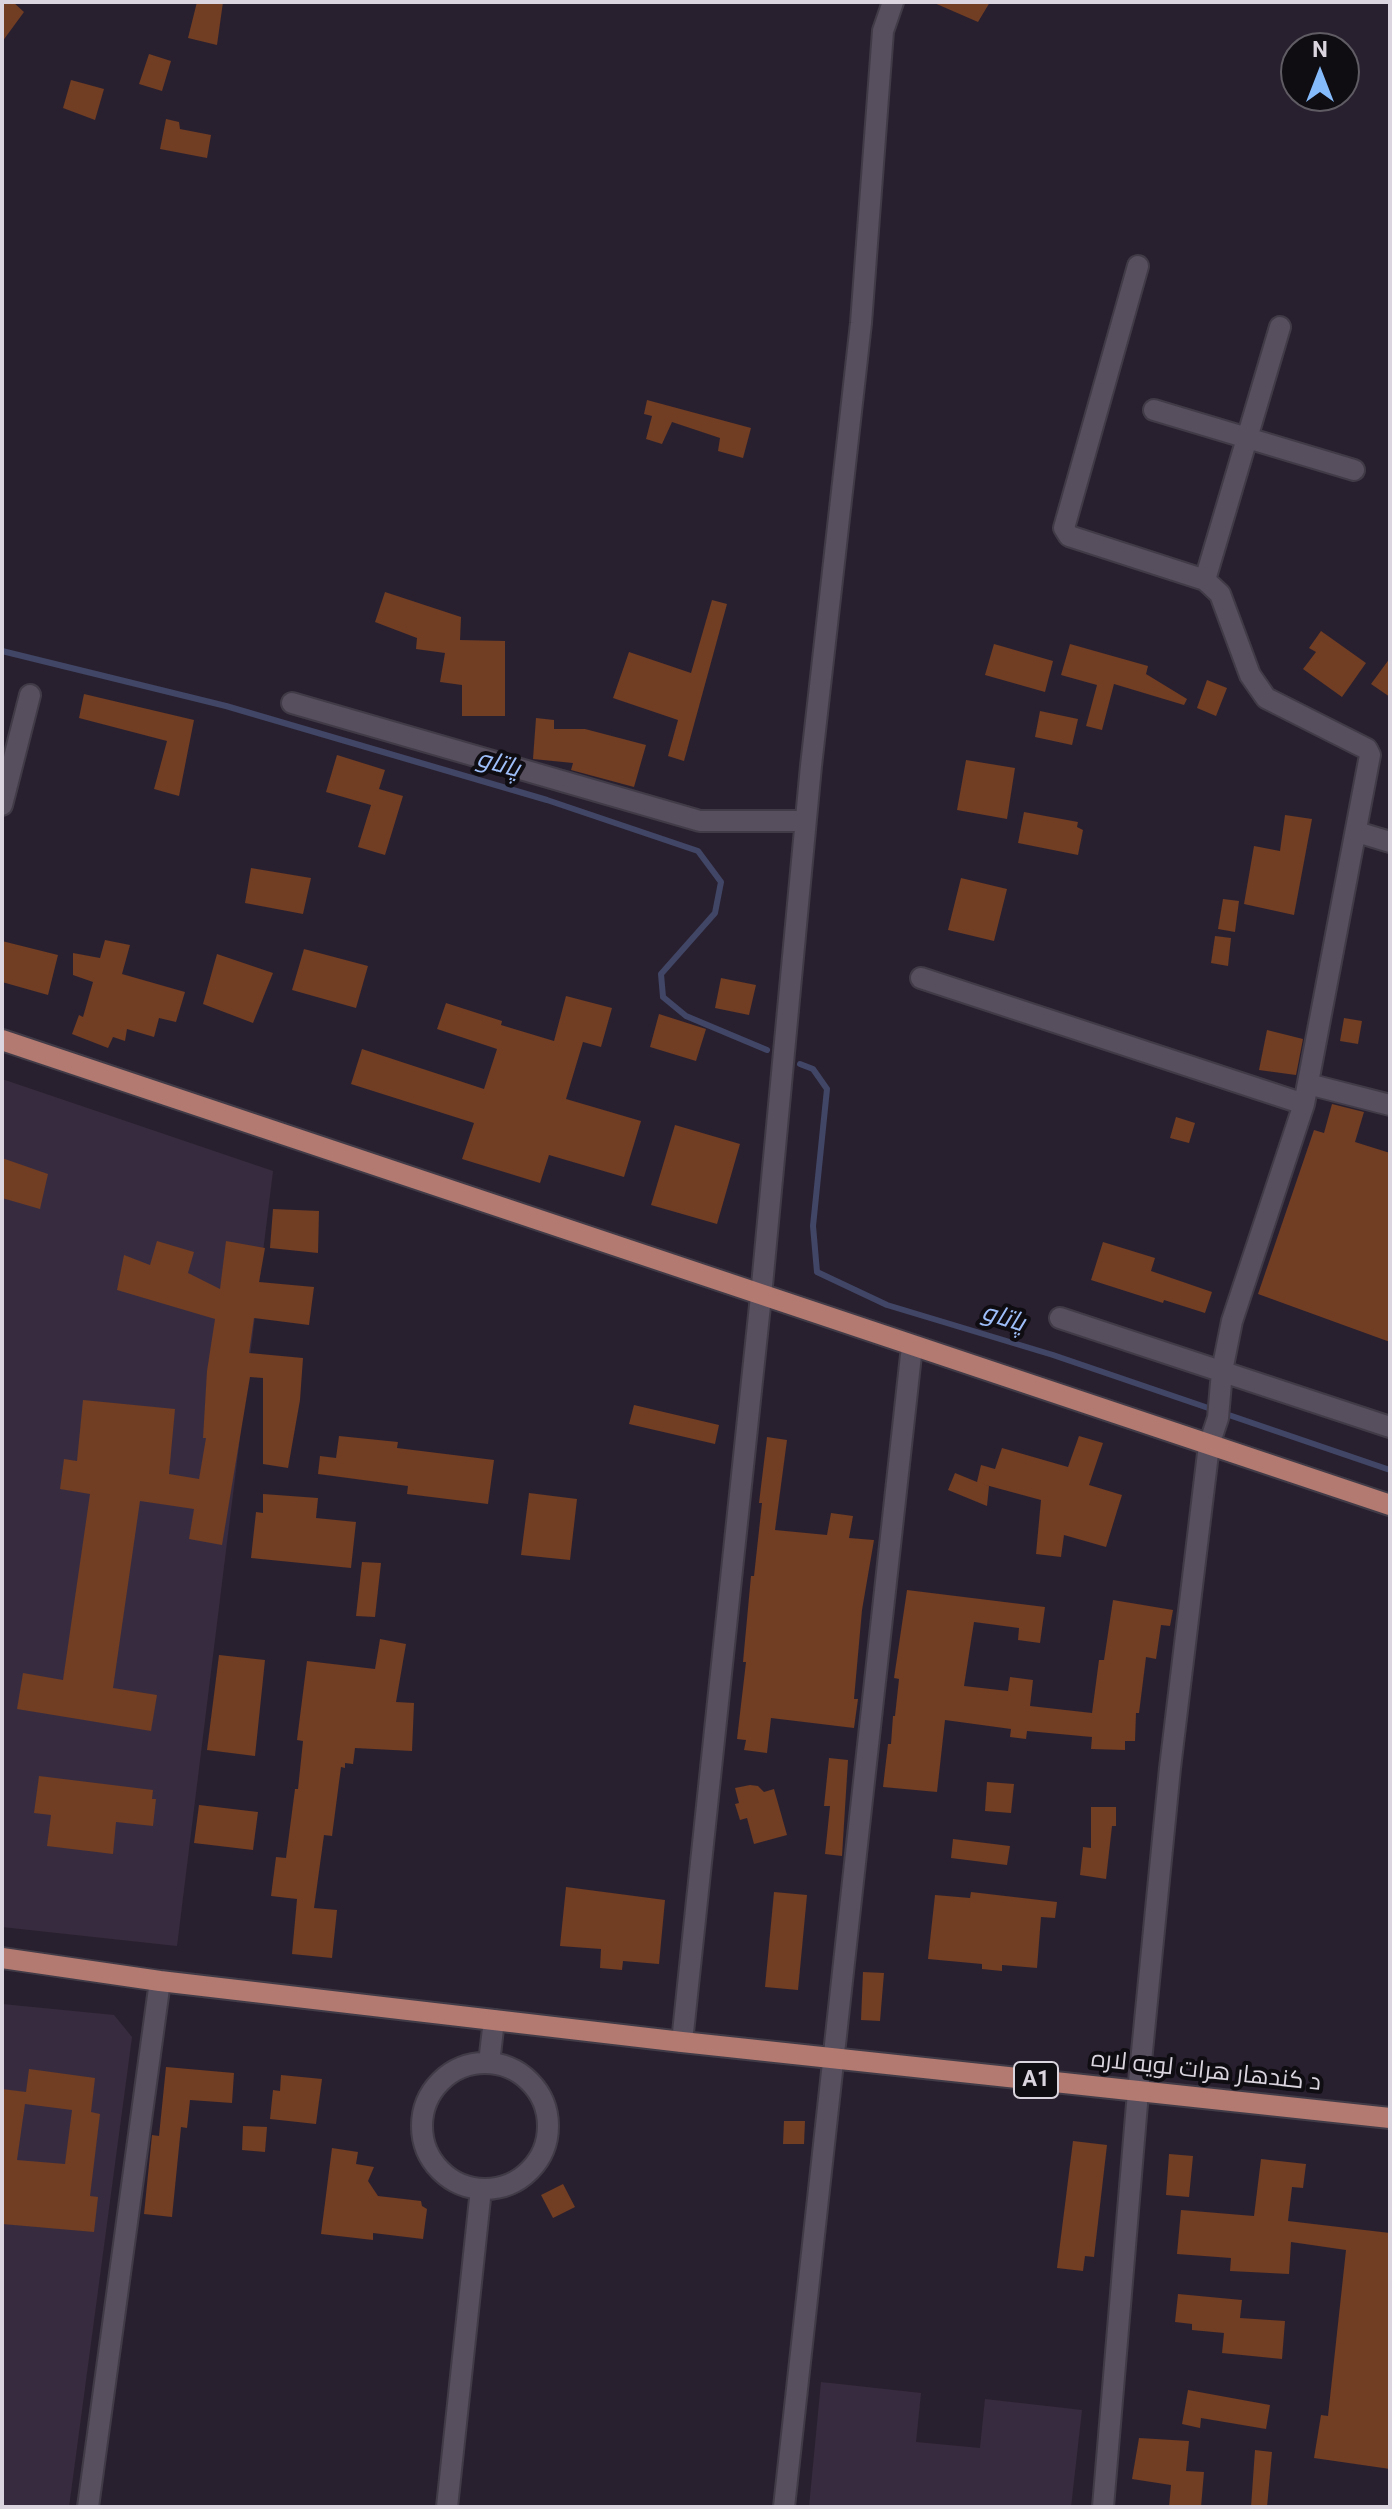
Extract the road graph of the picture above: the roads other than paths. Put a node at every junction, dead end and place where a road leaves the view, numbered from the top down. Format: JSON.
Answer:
{"nodes":[{"id":1,"x":893,"y":2,"type":"edge"},
{"id":2,"x":1138,"y":266,"type":"dead end"},
{"id":3,"x":1280,"y":327,"type":"dead end"},
{"id":4,"x":1154,"y":410,"type":"dead end"},
{"id":5,"x":1247,"y":439,"type":"junction"},
{"id":6,"x":1354,"y":470,"type":"dead end"},
{"id":7,"x":1205,"y":580,"type":"junction"},
{"id":8,"x":30,"y":695,"type":"dead end"},
{"id":9,"x":292,"y":703,"type":"dead end"},
{"id":10,"x":2,"y":805,"type":"edge"},
{"id":11,"x":805,"y":821,"type":"junction"},
{"id":12,"x":1357,"y":832,"type":"junction"},
{"id":13,"x":1390,"y":842,"type":"edge"},
{"id":14,"x":921,"y":978,"type":"dead end"},
{"id":15,"x":2,"y":1040,"type":"edge"},
{"id":16,"x":1306,"y":1094,"type":"junction"},
{"id":17,"x":1390,"y":1105,"type":"edge"},
{"id":18,"x":761,"y":1296,"type":"junction"},
{"id":19,"x":1060,"y":1318,"type":"dead end"},
{"id":20,"x":912,"y":1346,"type":"junction"},
{"id":21,"x":1221,"y":1381,"type":"junction"},
{"id":22,"x":1390,"y":1427,"type":"edge"},
{"id":23,"x":1209,"y":1445,"type":"junction"},
{"id":24,"x":1390,"y":1505,"type":"edge"},
{"id":25,"x":2,"y":1958,"type":"edge"},
{"id":26,"x":160,"y":1981,"type":"junction"},
{"id":27,"x":494,"y":2020,"type":"junction"},
{"id":28,"x":682,"y":2042,"type":"junction"},
{"id":29,"x":834,"y":2058,"type":"junction"},
{"id":30,"x":489,"y":2063,"type":"junction"},
{"id":31,"x":1138,"y":2092,"type":"junction"},
{"id":32,"x":1390,"y":2118,"type":"edge"},
{"id":33,"x":481,"y":2189,"type":"junction"},
{"id":34,"x":88,"y":2507,"type":"edge"},
{"id":35,"x":447,"y":2507,"type":"edge"},
{"id":36,"x":784,"y":2507,"type":"edge"},
{"id":37,"x":1103,"y":2507,"type":"edge"}],
"edges":[{"from":1,"to":11,"type":"street"},
{"from":2,"to":7,"type":"street"},
{"from":3,"to":5,"type":"street"},
{"from":4,"to":5,"type":"street"},
{"from":5,"to":6,"type":"street"},
{"from":5,"to":7,"type":"street"},
{"from":7,"to":12,"type":"street"},
{"from":8,"to":10,"type":"street"},
{"from":9,"to":11,"type":"street"},
{"from":11,"to":18,"type":"street"},
{"from":12,"to":13,"type":"street"},
{"from":12,"to":16,"type":"street"},
{"from":14,"to":16,"type":"street"},
{"from":15,"to":18,"type":"main road"},
{"from":16,"to":17,"type":"street"},
{"from":16,"to":21,"type":"street"},
{"from":18,"to":20,"type":"main road"},
{"from":18,"to":28,"type":"street"},
{"from":19,"to":21,"type":"street"},
{"from":20,"to":23,"type":"main road"},
{"from":20,"to":29,"type":"street"},
{"from":21,"to":22,"type":"street"},
{"from":21,"to":23,"type":"street"},
{"from":23,"to":24,"type":"main road"},
{"from":23,"to":31,"type":"street"},
{"from":25,"to":26,"type":"main road","name":"د کندهار هرات لویه لاره"},
{"from":26,"to":27,"type":"main road","name":"د کندهار هرات لویه لاره"},
{"from":26,"to":34,"type":"street"},
{"from":27,"to":28,"type":"main road","name":"د کندهار هرات لویه لاره"},
{"from":27,"to":30,"type":"street"},
{"from":28,"to":29,"type":"main road","name":"د کندهار هرات لویه لاره","number":"A1"},
{"from":29,"to":31,"type":"main road","name":"د کندهار هرات لویه لاره","number":"A1"},
{"from":29,"to":36,"type":"street"},
{"from":30,"to":33,"type":"street"},
{"from":30,"to":33,"type":"street"},
{"from":31,"to":32,"type":"main road","name":"د کندهار هرات لویه لاره","number":"A1"},
{"from":31,"to":37,"type":"street"},
{"from":33,"to":35,"type":"street"}]}
